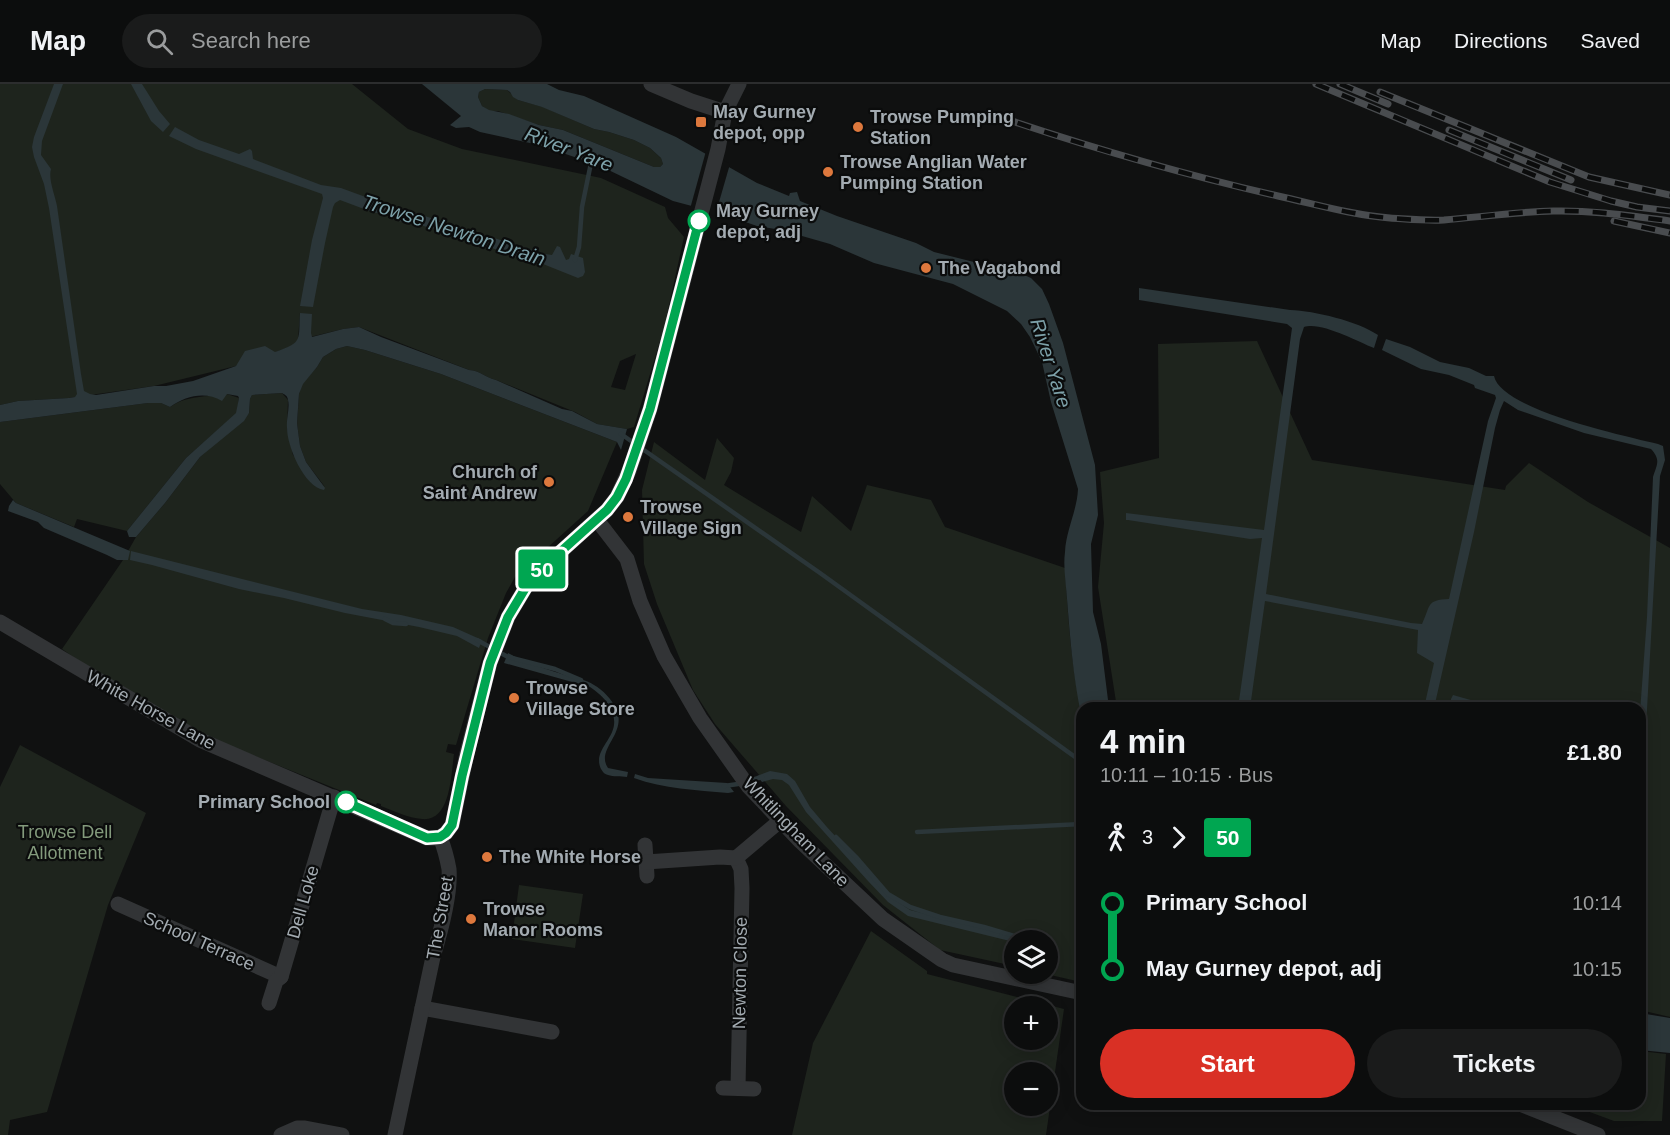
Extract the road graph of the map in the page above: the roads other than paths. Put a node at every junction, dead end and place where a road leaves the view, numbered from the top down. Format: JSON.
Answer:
{"nodes":[{"id":1,"x":651,"y":84,"type":"edge"},
{"id":2,"x":739,"y":84,"type":"edge"},
{"id":3,"x":725,"y":112,"type":"junction"},
{"id":4,"x":597,"y":520,"type":"junction"},
{"id":5,"x":0,"y":622,"type":"edge"},
{"id":6,"x":334,"y":797,"type":"junction"},
{"id":7,"x":781,"y":820,"type":"junction"},
{"id":8,"x":440,"y":837,"type":"junction"},
{"id":9,"x":645,"y":845,"type":"dead end"},
{"id":10,"x":736,"y":858,"type":"junction"},
{"id":11,"x":118,"y":904,"type":"dead end"},
{"id":12,"x":281,"y":977,"type":"junction"},
{"id":13,"x":1076,"y":992,"type":"edge"},
{"id":14,"x":269,"y":1003,"type":"dead end"},
{"id":15,"x":422,"y":1008,"type":"junction"},
{"id":16,"x":552,"y":1032,"type":"dead end"},
{"id":17,"x":738,"y":1088,"type":"dead end"},
{"id":18,"x":1535,"y":1110,"type":"edge"},
{"id":19,"x":281,"y":1135,"type":"edge"},
{"id":20,"x":342,"y":1135,"type":"edge"},
{"id":21,"x":395,"y":1135,"type":"edge"},
{"id":22,"x":1598,"y":1135,"type":"edge"}],
"edges":[{"from":1,"to":3,"type":"street"},
{"from":2,"to":3,"type":"street"},
{"from":3,"to":4,"type":"street"},
{"from":4,"to":7,"type":"street","name":"Whitlingham Lane"},
{"from":4,"to":8,"type":"street"},
{"from":5,"to":6,"type":"street","name":"White Horse Lane"},
{"from":6,"to":8,"type":"street","name":"White Horse Lane"},
{"from":6,"to":12,"type":"street","name":"Dell Loke"},
{"from":7,"to":10,"type":"street"},
{"from":7,"to":13,"type":"street","name":"Whitlingham Lane"},
{"from":8,"to":15,"type":"street","name":"The Street"},
{"from":9,"to":10,"type":"street"},
{"from":10,"to":17,"type":"street","name":"Newton Close"},
{"from":11,"to":12,"type":"street","name":"School Terrace"},
{"from":12,"to":14,"type":"street","name":"Dell Loke"},
{"from":15,"to":16,"type":"street"},
{"from":15,"to":21,"type":"street","name":"The Street"},
{"from":18,"to":22,"type":"street"},
{"from":19,"to":20,"type":"street"}]}
